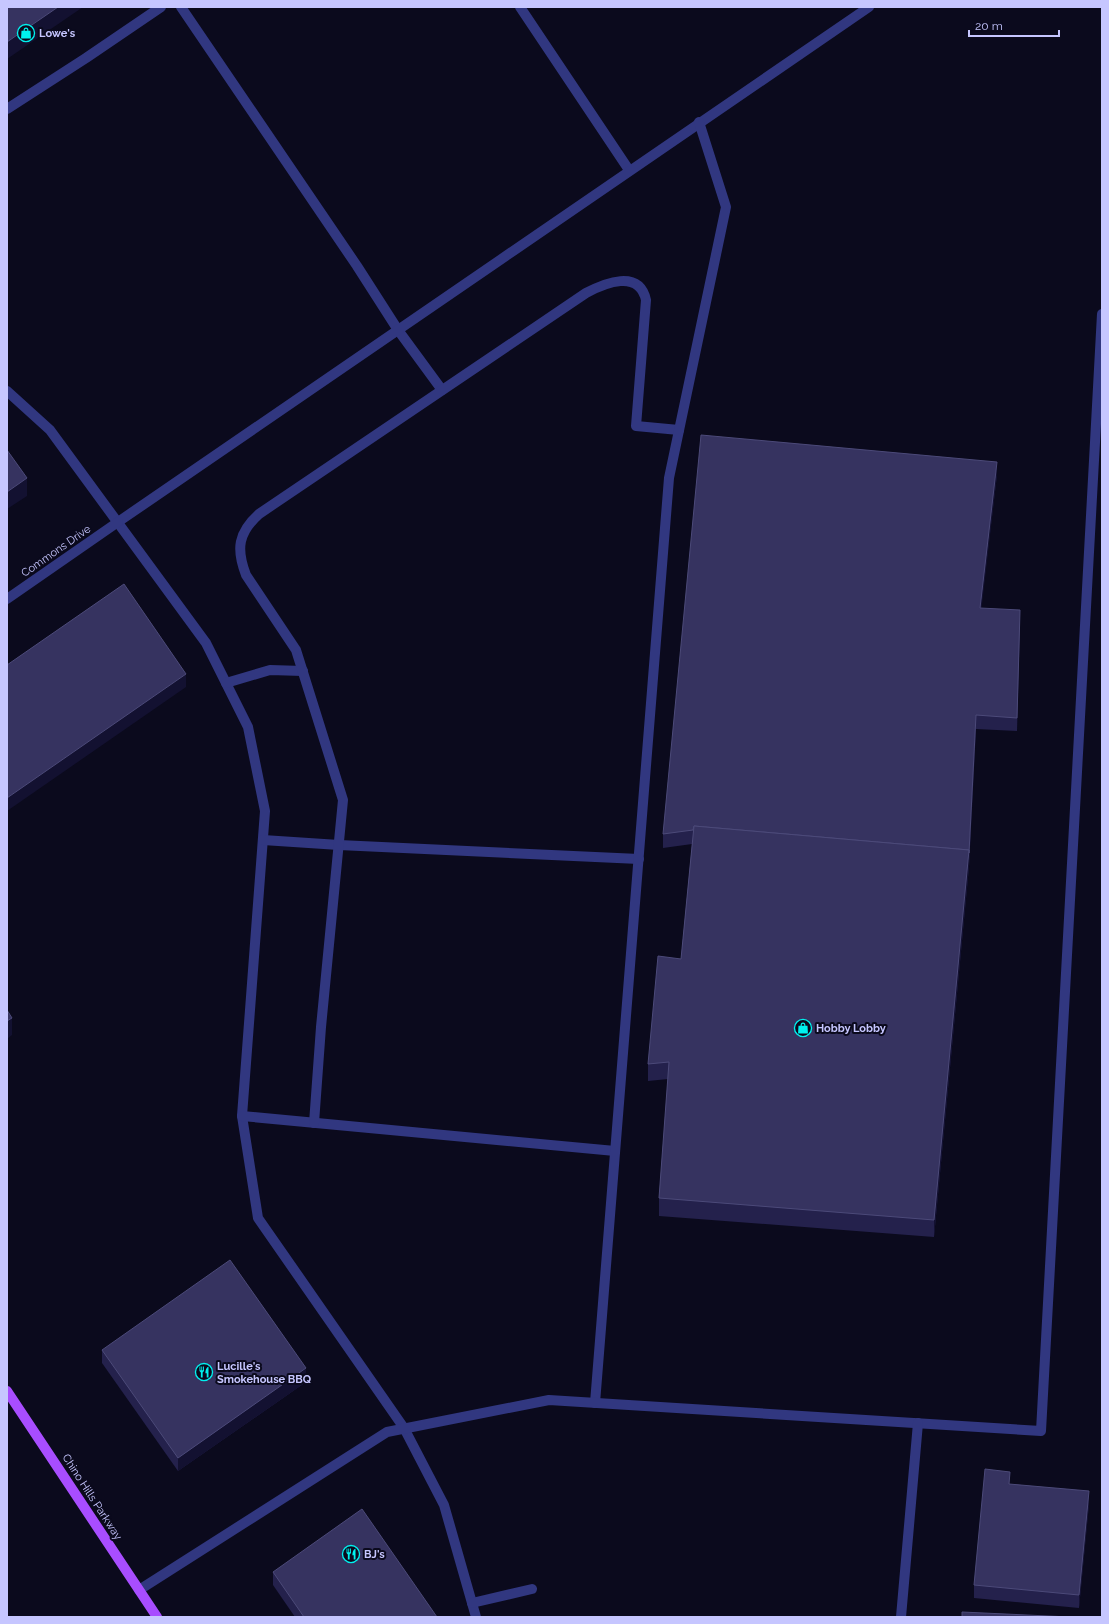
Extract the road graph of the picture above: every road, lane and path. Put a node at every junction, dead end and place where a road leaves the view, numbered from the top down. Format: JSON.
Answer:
{"nodes":[{"id":1,"x":161,"y":7,"type":"edge"},
{"id":2,"x":181,"y":7,"type":"edge"},
{"id":3,"x":520,"y":7,"type":"edge"},
{"id":4,"x":869,"y":7,"type":"edge"},
{"id":5,"x":7,"y":109,"type":"edge"},
{"id":6,"x":699,"y":122,"type":"junction"},
{"id":7,"x":629,"y":170,"type":"junction"},
{"id":8,"x":1102,"y":314,"type":"edge"},
{"id":9,"x":398,"y":330,"type":"junction"},
{"id":10,"x":442,"y":390,"type":"junction"},
{"id":11,"x":7,"y":391,"type":"edge"},
{"id":12,"x":679,"y":430,"type":"junction"},
{"id":13,"x":118,"y":522,"type":"junction"},
{"id":14,"x":7,"y":599,"type":"edge"},
{"id":15,"x":303,"y":671,"type":"junction"},
{"id":16,"x":226,"y":683,"type":"junction"},
{"id":17,"x":263,"y":840,"type":"junction"},
{"id":18,"x":339,"y":845,"type":"junction"},
{"id":19,"x":638,"y":859,"type":"junction"},
{"id":20,"x":242,"y":1116,"type":"junction"},
{"id":21,"x":314,"y":1123,"type":"junction"},
{"id":22,"x":615,"y":1151,"type":"junction"},
{"id":23,"x":7,"y":1390,"type":"edge"},
{"id":24,"x":595,"y":1403,"type":"junction"},
{"id":25,"x":918,"y":1423,"type":"junction"},
{"id":26,"x":404,"y":1428,"type":"junction"},
{"id":27,"x":532,"y":1589,"type":"dead end"},
{"id":28,"x":139,"y":1590,"type":"junction"},
{"id":29,"x":472,"y":1603,"type":"junction"},
{"id":30,"x":157,"y":1617,"type":"edge"},
{"id":31,"x":476,"y":1617,"type":"edge"},
{"id":32,"x":901,"y":1617,"type":"edge"}],
"edges":[{"from":1,"to":5,"type":"street"},
{"from":2,"to":9,"type":"street"},
{"from":3,"to":7,"type":"street"},
{"from":4,"to":6,"type":"street","name":"Commons Drive"},
{"from":6,"to":7,"type":"street","name":"Commons Drive"},
{"from":6,"to":12,"type":"street"},
{"from":7,"to":9,"type":"street","name":"Commons Drive"},
{"from":8,"to":25,"type":"street"},
{"from":9,"to":10,"type":"street"},
{"from":9,"to":13,"type":"street","name":"Commons Drive"},
{"from":10,"to":12,"type":"street"},
{"from":10,"to":15,"type":"street"},
{"from":11,"to":13,"type":"street"},
{"from":12,"to":19,"type":"street"},
{"from":13,"to":14,"type":"street","name":"Commons Drive"},
{"from":13,"to":16,"type":"street"},
{"from":15,"to":16,"type":"street"},
{"from":15,"to":18,"type":"street"},
{"from":16,"to":17,"type":"street"},
{"from":17,"to":18,"type":"street"},
{"from":17,"to":20,"type":"street"},
{"from":18,"to":19,"type":"street"},
{"from":18,"to":21,"type":"street"},
{"from":19,"to":22,"type":"street"},
{"from":20,"to":21,"type":"street"},
{"from":20,"to":26,"type":"street"},
{"from":21,"to":22,"type":"street"},
{"from":22,"to":24,"type":"street"},
{"from":23,"to":28,"type":"main road","name":"Chino Hills Parkway"},
{"from":24,"to":25,"type":"street"},
{"from":24,"to":26,"type":"street"},
{"from":25,"to":32,"type":"street"},
{"from":26,"to":28,"type":"street"},
{"from":26,"to":29,"type":"street"},
{"from":27,"to":29,"type":"street"},
{"from":28,"to":30,"type":"main road","name":"Chino Hills Parkway"},
{"from":29,"to":31,"type":"street"}]}
